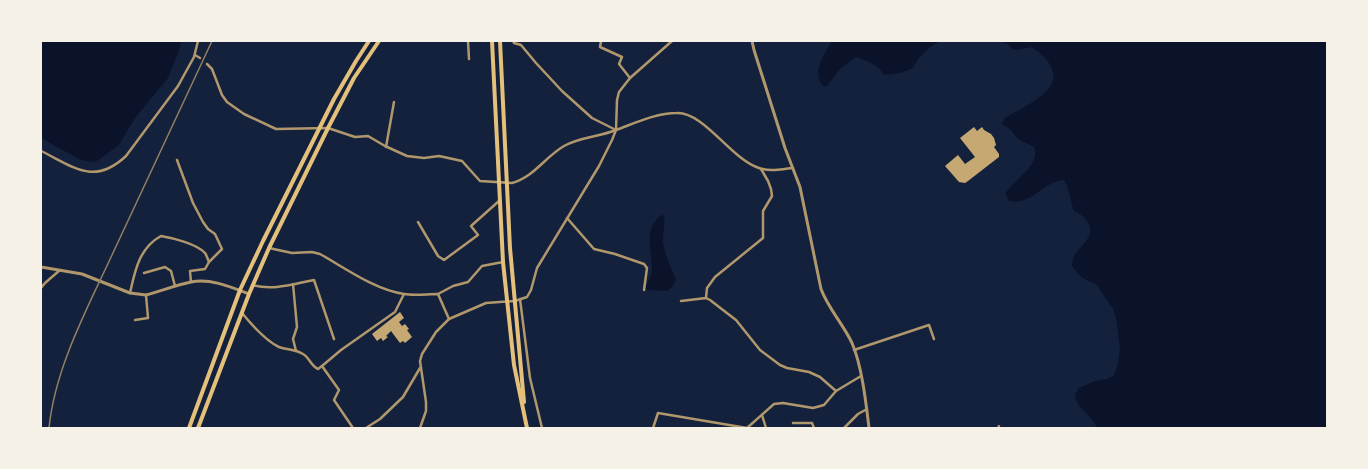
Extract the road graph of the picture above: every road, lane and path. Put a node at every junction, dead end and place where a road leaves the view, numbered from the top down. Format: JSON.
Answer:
{"nodes":[{"id":1,"x":198,"y":41,"type":"edge"},
{"id":2,"x":369,"y":41,"type":"edge"},
{"id":3,"x":379,"y":41,"type":"edge"},
{"id":4,"x":468,"y":41,"type":"edge"},
{"id":5,"x":492,"y":41,"type":"edge"},
{"id":6,"x":500,"y":41,"type":"edge"},
{"id":7,"x":513,"y":41,"type":"edge"},
{"id":8,"x":601,"y":41,"type":"edge"},
{"id":9,"x":672,"y":41,"type":"edge"},
{"id":10,"x":752,"y":41,"type":"edge"},
{"id":11,"x":195,"y":55,"type":"junction"},
{"id":12,"x":200,"y":58,"type":"dead end"},
{"id":13,"x":469,"y":59,"type":"dead end"},
{"id":14,"x":207,"y":64,"type":"dead end"},
{"id":15,"x":630,"y":78,"type":"junction"},
{"id":16,"x":394,"y":102,"type":"dead end"},
{"id":17,"x":328,"y":128,"type":"junction"},
{"id":18,"x":319,"y":129,"type":"junction"},
{"id":19,"x":616,"y":130,"type":"junction"},
{"id":20,"x":386,"y":147,"type":"junction"},
{"id":21,"x":41,"y":150,"type":"edge"},
{"id":22,"x":177,"y":160,"type":"dead end"},
{"id":23,"x":793,"y":167,"type":"junction"},
{"id":24,"x":760,"y":169,"type":"junction"},
{"id":25,"x":499,"y":182,"type":"junction"},
{"id":26,"x":506,"y":182,"type":"junction"},
{"id":27,"x":500,"y":200,"type":"junction"},
{"id":28,"x":567,"y":218,"type":"junction"},
{"id":29,"x":418,"y":222,"type":"dead end"},
{"id":30,"x":269,"y":248,"type":"junction"},
{"id":31,"x":209,"y":262,"type":"junction"},
{"id":32,"x":503,"y":262,"type":"junction"},
{"id":33,"x":41,"y":267,"type":"edge"},
{"id":34,"x":60,"y":270,"type":"junction"},
{"id":35,"x":144,"y":273,"type":"dead end"},
{"id":36,"x":191,"y":282,"type":"junction"},
{"id":37,"x":292,"y":284,"type":"junction"},
{"id":38,"x":252,"y":285,"type":"junction"},
{"id":39,"x":175,"y":286,"type":"junction"},
{"id":40,"x":41,"y":288,"type":"edge"},
{"id":41,"x":240,"y":290,"type":"junction"},
{"id":42,"x":644,"y":290,"type":"dead end"},
{"id":43,"x":130,"y":293,"type":"junction"},
{"id":44,"x":248,"y":294,"type":"junction"},
{"id":45,"x":404,"y":294,"type":"junction"},
{"id":46,"x":438,"y":294,"type":"junction"},
{"id":47,"x":146,"y":295,"type":"junction"},
{"id":48,"x":706,"y":298,"type":"junction"},
{"id":49,"x":520,"y":299,"type":"junction"},
{"id":50,"x":515,"y":300,"type":"junction"},
{"id":51,"x":681,"y":301,"type":"dead end"},
{"id":52,"x":507,"y":302,"type":"junction"},
{"id":53,"x":241,"y":312,"type":"junction"},
{"id":54,"x":449,"y":319,"type":"junction"},
{"id":55,"x":135,"y":320,"type":"dead end"},
{"id":56,"x":334,"y":339,"type":"dead end"},
{"id":57,"x":934,"y":339,"type":"dead end"},
{"id":58,"x":854,"y":350,"type":"junction"},
{"id":59,"x":296,"y":351,"type":"junction"},
{"id":60,"x":322,"y":366,"type":"junction"},
{"id":61,"x":421,"y":368,"type":"junction"},
{"id":62,"x":861,"y":376,"type":"junction"},
{"id":63,"x":836,"y":391,"type":"junction"},
{"id":64,"x":867,"y":409,"type":"junction"},
{"id":65,"x":762,"y":415,"type":"junction"},
{"id":66,"x":525,"y":418,"type":"junction"},
{"id":67,"x":793,"y":422,"type":"dead end"},
{"id":68,"x":189,"y":428,"type":"edge"},
{"id":69,"x":198,"y":428,"type":"edge"},
{"id":70,"x":353,"y":428,"type":"edge"},
{"id":71,"x":366,"y":428,"type":"edge"},
{"id":72,"x":420,"y":428,"type":"edge"},
{"id":73,"x":527,"y":428,"type":"edge"},
{"id":74,"x":542,"y":428,"type":"edge"},
{"id":75,"x":653,"y":428,"type":"edge"},
{"id":76,"x":766,"y":428,"type":"edge"},
{"id":77,"x":814,"y":428,"type":"edge"},
{"id":78,"x":844,"y":428,"type":"edge"},
{"id":79,"x":869,"y":428,"type":"edge"}],
"edges":[{"from":1,"to":11,"type":"street"},
{"from":2,"to":18,"type":"main road"},
{"from":3,"to":17,"type":"main road"},
{"from":4,"to":13,"type":"street"},
{"from":5,"to":25,"type":"main road"},
{"from":6,"to":26,"type":"main road"},
{"from":7,"to":19,"type":"street"},
{"from":8,"to":15,"type":"street"},
{"from":9,"to":15,"type":"street"},
{"from":10,"to":23,"type":"street"},
{"from":11,"to":12,"type":"street"},
{"from":11,"to":21,"type":"street"},
{"from":14,"to":18,"type":"street"},
{"from":15,"to":19,"type":"street"},
{"from":16,"to":20,"type":"street"},
{"from":17,"to":18,"type":"street"},
{"from":17,"to":20,"type":"street"},
{"from":17,"to":30,"type":"main road"},
{"from":18,"to":41,"type":"main road"},
{"from":19,"to":24,"type":"street"},
{"from":19,"to":26,"type":"street"},
{"from":19,"to":28,"type":"street"},
{"from":20,"to":25,"type":"street"},
{"from":22,"to":31,"type":"street"},
{"from":23,"to":24,"type":"street"},
{"from":23,"to":58,"type":"street"},
{"from":24,"to":48,"type":"street"},
{"from":25,"to":26,"type":"street"},
{"from":25,"to":27,"type":"main road"},
{"from":26,"to":50,"type":"main road"},
{"from":27,"to":29,"type":"street"},
{"from":27,"to":32,"type":"main road"},
{"from":28,"to":42,"type":"street"},
{"from":28,"to":49,"type":"street"},
{"from":30,"to":38,"type":"main road"},
{"from":30,"to":45,"type":"street"},
{"from":31,"to":36,"type":"street"},
{"from":31,"to":43,"type":"street"},
{"from":32,"to":46,"type":"street"},
{"from":32,"to":52,"type":"main road"},
{"from":33,"to":34,"type":"street"},
{"from":34,"to":40,"type":"street"},
{"from":34,"to":43,"type":"street"},
{"from":35,"to":39,"type":"street"},
{"from":36,"to":39,"type":"street"},
{"from":36,"to":41,"type":"street"},
{"from":37,"to":38,"type":"street"},
{"from":37,"to":56,"type":"street"},
{"from":37,"to":59,"type":"street"},
{"from":38,"to":44,"type":"main road"},
{"from":39,"to":47,"type":"street"},
{"from":41,"to":44,"type":"street"},
{"from":41,"to":68,"type":"main road"},
{"from":43,"to":47,"type":"street"},
{"from":44,"to":53,"type":"main road"},
{"from":45,"to":46,"type":"street"},
{"from":45,"to":60,"type":"street"},
{"from":46,"to":54,"type":"street"},
{"from":47,"to":55,"type":"street"},
{"from":48,"to":51,"type":"street"},
{"from":48,"to":63,"type":"street"},
{"from":49,"to":50,"type":"street"},
{"from":49,"to":74,"type":"street"},
{"from":50,"to":52,"type":"street"},
{"from":50,"to":66,"type":"main road"},
{"from":52,"to":54,"type":"street"},
{"from":52,"to":66,"type":"main road"},
{"from":53,"to":59,"type":"street"},
{"from":53,"to":69,"type":"main road"},
{"from":54,"to":61,"type":"street"},
{"from":57,"to":58,"type":"street"},
{"from":58,"to":62,"type":"street"},
{"from":59,"to":60,"type":"street"},
{"from":60,"to":70,"type":"street"},
{"from":61,"to":71,"type":"street"},
{"from":61,"to":72,"type":"street"},
{"from":62,"to":63,"type":"street"},
{"from":62,"to":64,"type":"street"},
{"from":63,"to":65,"type":"street"},
{"from":64,"to":78,"type":"street"},
{"from":64,"to":79,"type":"street"},
{"from":65,"to":75,"type":"street"},
{"from":65,"to":76,"type":"street"},
{"from":66,"to":73,"type":"main road"},
{"from":67,"to":77,"type":"street"}]}
